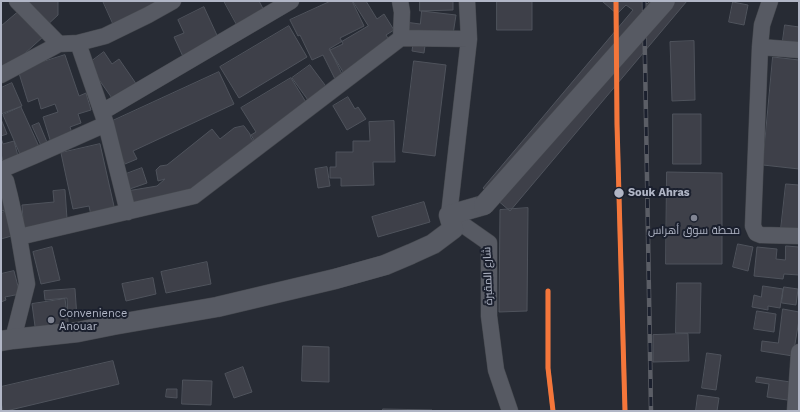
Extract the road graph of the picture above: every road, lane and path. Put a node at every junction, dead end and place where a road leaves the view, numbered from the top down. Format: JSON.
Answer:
{"nodes":[{"id":1,"x":17,"y":1,"type":"edge"},
{"id":2,"x":173,"y":1,"type":"edge"},
{"id":3,"x":291,"y":1,"type":"edge"},
{"id":4,"x":400,"y":1,"type":"edge"},
{"id":5,"x":467,"y":1,"type":"edge"},
{"id":6,"x":665,"y":1,"type":"edge"},
{"id":7,"x":770,"y":1,"type":"edge"},
{"id":8,"x":401,"y":38,"type":"junction"},
{"id":9,"x":469,"y":39,"type":"junction"},
{"id":10,"x":78,"y":43,"type":"junction"},
{"id":11,"x":59,"y":44,"type":"junction"},
{"id":12,"x":760,"y":47,"type":"junction"},
{"id":13,"x":799,"y":50,"type":"edge"},
{"id":14,"x":1,"y":75,"type":"edge"},
{"id":15,"x":104,"y":118,"type":"junction"},
{"id":16,"x":1,"y":170,"type":"edge"},
{"id":17,"x":1,"y":174,"type":"edge"},
{"id":18,"x":128,"y":212,"type":"junction"},
{"id":19,"x":449,"y":215,"type":"junction"},
{"id":20,"x":799,"y":236,"type":"edge"},
{"id":21,"x":20,"y":237,"type":"junction"},
{"id":22,"x":7,"y":340,"type":"edge"},
{"id":23,"x":799,"y":352,"type":"edge"},
{"id":24,"x":510,"y":411,"type":"edge"},
{"id":25,"x":795,"y":411,"type":"edge"}],
"edges":[{"from":1,"to":11,"type":"street"},
{"from":2,"to":10,"type":"street"},
{"from":3,"to":15,"type":"street"},
{"from":4,"to":8,"type":"street"},
{"from":5,"to":9,"type":"street"},
{"from":6,"to":19,"type":"street","bridge":true},
{"from":7,"to":12,"type":"street"},
{"from":8,"to":9,"type":"street"},
{"from":8,"to":18,"type":"street"},
{"from":9,"to":19,"type":"street"},
{"from":10,"to":11,"type":"street"},
{"from":10,"to":15,"type":"street"},
{"from":11,"to":14,"type":"street"},
{"from":12,"to":13,"type":"street"},
{"from":12,"to":20,"type":"street"},
{"from":15,"to":16,"type":"street"},
{"from":15,"to":18,"type":"street"},
{"from":17,"to":21,"type":"street"},
{"from":18,"to":21,"type":"street"},
{"from":19,"to":22,"type":"street"},
{"from":19,"to":24,"type":"street","name":"شارع المقبرة"},
{"from":21,"to":22,"type":"street"},
{"from":23,"to":25,"type":"street"}]}
